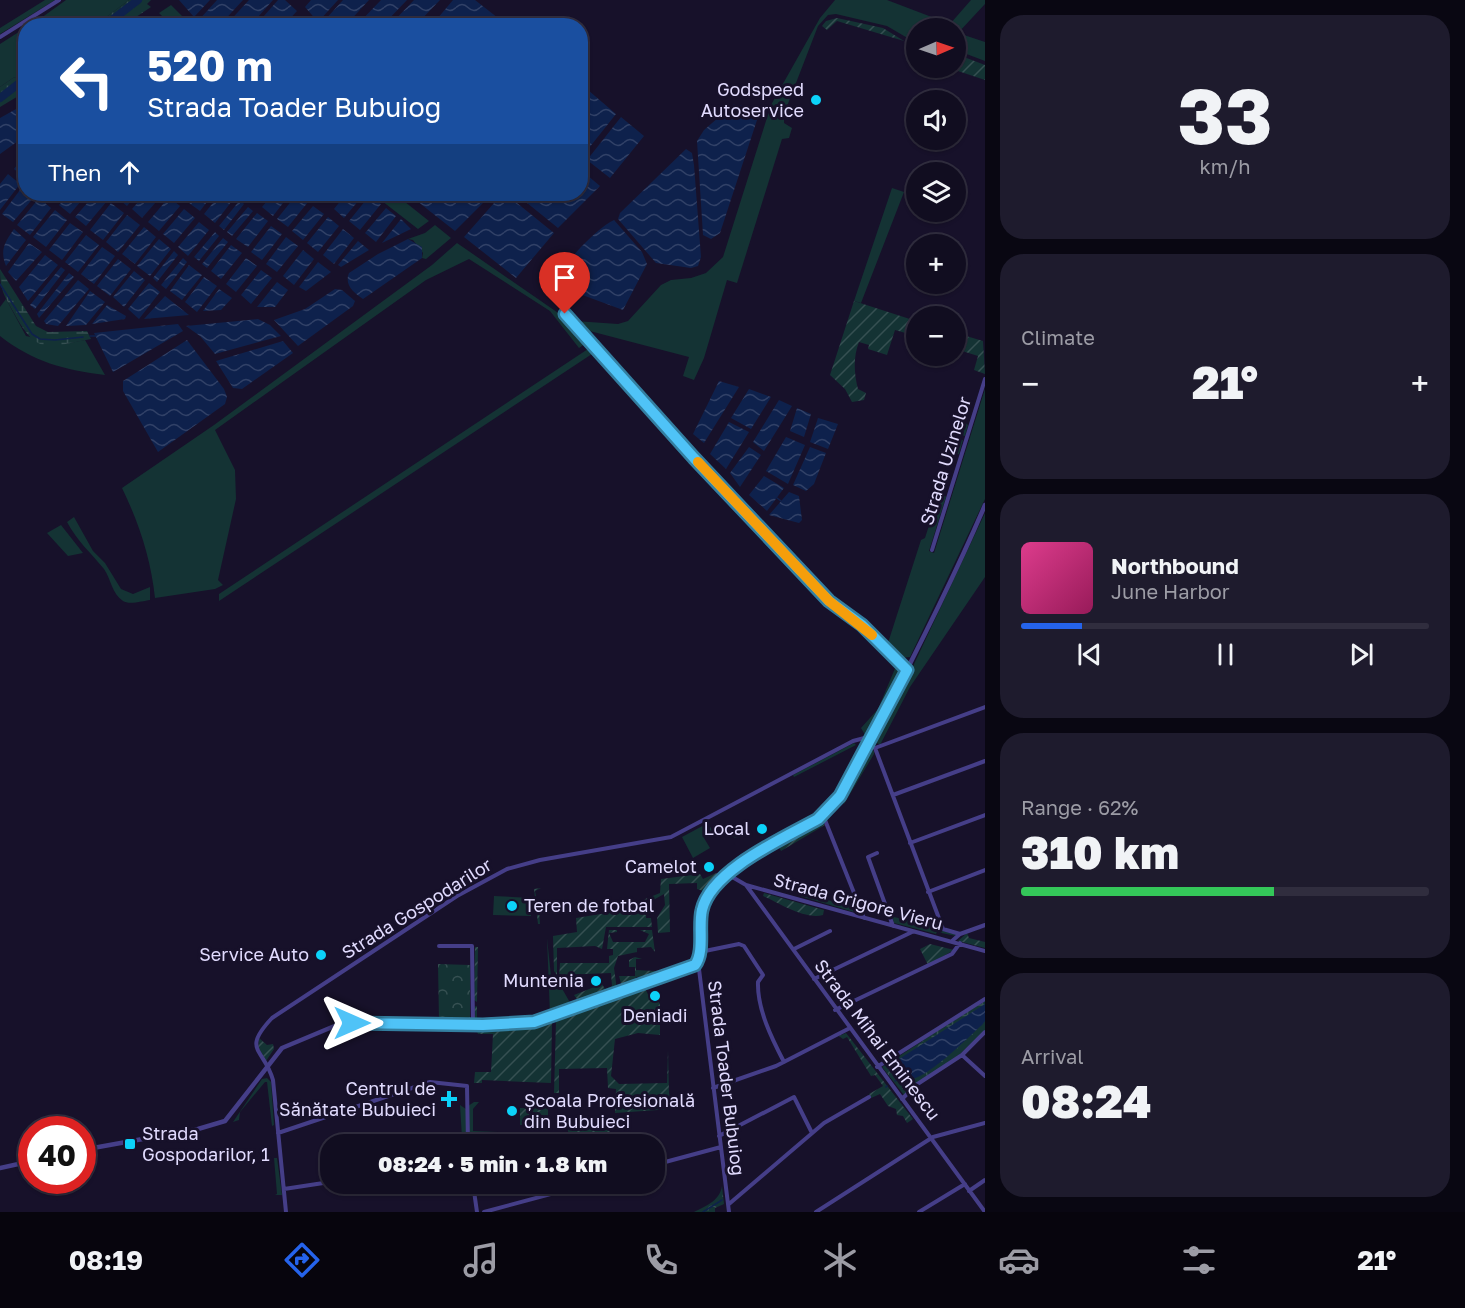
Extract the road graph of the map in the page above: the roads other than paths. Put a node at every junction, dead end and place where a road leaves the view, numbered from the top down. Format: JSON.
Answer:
{"nodes":[{"id":1,"x":59,"y":0,"type":"edge"},
{"id":2,"x":30,"y":18,"type":"edge"},
{"id":3,"x":18,"y":26,"type":"edge"},
{"id":4,"x":0,"y":37,"type":"edge"},
{"id":5,"x":565,"y":314,"type":"dead end"},
{"id":6,"x":985,"y":379,"type":"edge"},
{"id":7,"x":985,"y":505,"type":"edge"},
{"id":8,"x":932,"y":550,"type":"dead end"},
{"id":9,"x":907,"y":670,"type":"junction"},
{"id":10,"x":985,"y":706,"type":"edge"},
{"id":11,"x":872,"y":736,"type":"junction"},
{"id":12,"x":867,"y":745,"type":"junction"},
{"id":13,"x":875,"y":748,"type":"junction"},
{"id":14,"x":985,"y":761,"type":"edge"},
{"id":15,"x":893,"y":795,"type":"junction"},
{"id":16,"x":823,"y":815,"type":"junction"},
{"id":17,"x":985,"y":815,"type":"edge"},
{"id":18,"x":910,"y":843,"type":"junction"},
{"id":19,"x":877,"y":853,"type":"dead end"},
{"id":20,"x":985,"y":870,"type":"edge"},
{"id":21,"x":727,"y":874,"type":"junction"},
{"id":22,"x":746,"y":885,"type":"junction"},
{"id":23,"x":928,"y":891,"type":"junction"},
{"id":24,"x":864,"y":918,"type":"junction"},
{"id":25,"x":985,"y":925,"type":"edge"},
{"id":26,"x":894,"y":927,"type":"junction"},
{"id":27,"x":830,"y":931,"type":"dead end"},
{"id":28,"x":913,"y":931,"type":"junction"},
{"id":29,"x":960,"y":934,"type":"junction"},
{"id":30,"x":952,"y":941,"type":"junction"},
{"id":31,"x":960,"y":944,"type":"junction"},
{"id":32,"x":439,"y":946,"type":"dead end"},
{"id":33,"x":794,"y":949,"type":"junction"},
{"id":34,"x":985,"y":951,"type":"edge"},
{"id":35,"x":699,"y":952,"type":"junction"},
{"id":36,"x":698,"y":961,"type":"junction"},
{"id":37,"x":814,"y":980,"type":"junction"},
{"id":38,"x":985,"y":999,"type":"edge"},
{"id":39,"x":835,"y":1010,"type":"junction"},
{"id":40,"x":473,"y":1025,"type":"junction"},
{"id":41,"x":848,"y":1029,"type":"junction"},
{"id":42,"x":985,"y":1032,"type":"edge"},
{"id":43,"x":962,"y":1055,"type":"junction"},
{"id":44,"x":784,"y":1062,"type":"junction"},
{"id":45,"x":269,"y":1067,"type":"junction"},
{"id":46,"x":877,"y":1067,"type":"junction"},
{"id":47,"x":985,"y":1077,"type":"edge"},
{"id":48,"x":712,"y":1088,"type":"junction"},
{"id":49,"x":869,"y":1097,"type":"dead end"},
{"id":50,"x":902,"y":1099,"type":"junction"},
{"id":51,"x":985,"y":1123,"type":"edge"},
{"id":52,"x":278,"y":1133,"type":"junction"},
{"id":53,"x":812,"y":1133,"type":"junction"},
{"id":54,"x":468,"y":1134,"type":"edge"},
{"id":55,"x":719,"y":1136,"type":"junction"},
{"id":56,"x":933,"y":1137,"type":"junction"},
{"id":57,"x":96,"y":1147,"type":"edge"},
{"id":58,"x":721,"y":1147,"type":"junction"},
{"id":59,"x":665,"y":1161,"type":"edge"},
{"id":60,"x":18,"y":1164,"type":"edge"},
{"id":61,"x":0,"y":1168,"type":"edge"},
{"id":62,"x":985,"y":1180,"type":"edge"},
{"id":63,"x":320,"y":1184,"type":"edge"},
{"id":64,"x":965,"y":1184,"type":"junction"},
{"id":65,"x":284,"y":1189,"type":"junction"},
{"id":66,"x":969,"y":1191,"type":"junction"},
{"id":67,"x":474,"y":1194,"type":"edge"},
{"id":68,"x":551,"y":1194,"type":"edge"},
{"id":69,"x":728,"y":1205,"type":"junction"},
{"id":70,"x":286,"y":1212,"type":"edge"},
{"id":71,"x":477,"y":1212,"type":"edge"},
{"id":72,"x":484,"y":1212,"type":"edge"},
{"id":73,"x":729,"y":1212,"type":"edge"},
{"id":74,"x":816,"y":1212,"type":"edge"},
{"id":75,"x":919,"y":1212,"type":"edge"},
{"id":76,"x":985,"y":1212,"type":"edge"}],
"edges":[{"from":1,"to":2,"type":"street"},
{"from":3,"to":4,"type":"street"},
{"from":5,"to":9,"type":"street"},
{"from":6,"to":8,"type":"street","name":"Strada Uzinelor"},
{"from":7,"to":9,"type":"street"},
{"from":9,"to":11,"type":"street"},
{"from":10,"to":13,"type":"street"},
{"from":11,"to":12,"type":"street","name":"Strada Toader Bubuiog"},
{"from":11,"to":45,"type":"street","name":"Strada Gospodarilor"},
{"from":12,"to":13,"type":"street"},
{"from":12,"to":16,"type":"street","name":"Strada Toader Bubuiog"},
{"from":13,"to":15,"type":"street"},
{"from":14,"to":15,"type":"street"},
{"from":15,"to":18,"type":"street"},
{"from":16,"to":21,"type":"street","name":"Strada Toader Bubuiog"},
{"from":16,"to":24,"type":"street"},
{"from":17,"to":18,"type":"street"},
{"from":18,"to":23,"type":"street"},
{"from":19,"to":26,"type":"street"},
{"from":20,"to":23,"type":"street"},
{"from":21,"to":22,"type":"street","name":"Strada Grigore Vieru"},
{"from":21,"to":35,"type":"street","name":"Strada Toader Bubuiog"},
{"from":22,"to":24,"type":"street","name":"Strada Grigore Vieru"},
{"from":22,"to":33,"type":"street","name":"Strada Mihai Eminescu"},
{"from":23,"to":29,"type":"street"},
{"from":24,"to":26,"type":"street","name":"Strada Grigore Vieru"},
{"from":25,"to":29,"type":"street"},
{"from":26,"to":28,"type":"street","name":"Strada Grigore Vieru"},
{"from":27,"to":33,"type":"street"},
{"from":28,"to":30,"type":"street","name":"Strada Grigore Vieru"},
{"from":28,"to":37,"type":"street"},
{"from":29,"to":30,"type":"street"},
{"from":30,"to":31,"type":"street","name":"Strada Grigore Vieru"},
{"from":31,"to":34,"type":"street","name":"Strada Grigore Vieru"},
{"from":31,"to":39,"type":"street"},
{"from":32,"to":40,"type":"street"},
{"from":33,"to":37,"type":"street","name":"Strada Mihai Eminescu"},
{"from":35,"to":36,"type":"street","name":"Strada Toader Bubuiog"},
{"from":35,"to":44,"type":"street"},
{"from":36,"to":40,"type":"street"},
{"from":36,"to":48,"type":"street","name":"Strada Toader Bubuiog"},
{"from":37,"to":39,"type":"street","name":"Strada Mihai Eminescu"},
{"from":38,"to":46,"type":"street"},
{"from":39,"to":41,"type":"street","name":"Strada Mihai Eminescu"},
{"from":40,"to":45,"type":"street"},
{"from":41,"to":44,"type":"street"},
{"from":41,"to":46,"type":"street","name":"Strada Mihai Eminescu"},
{"from":42,"to":43,"type":"street"},
{"from":43,"to":47,"type":"street"},
{"from":43,"to":50,"type":"street"},
{"from":44,"to":48,"type":"street"},
{"from":45,"to":52,"type":"street"},
{"from":45,"to":57,"type":"street"},
{"from":46,"to":50,"type":"street","name":"Strada Mihai Eminescu"},
{"from":48,"to":55,"type":"street","name":"Strada Toader Bubuiog"},
{"from":49,"to":53,"type":"street"},
{"from":50,"to":56,"type":"street","name":"Strada Mihai Eminescu"},
{"from":51,"to":56,"type":"street"},
{"from":52,"to":54,"type":"street"},
{"from":52,"to":65,"type":"street"},
{"from":53,"to":55,"type":"street"},
{"from":53,"to":69,"type":"street"},
{"from":55,"to":58,"type":"street","name":"Strada Toader Bubuiog"},
{"from":56,"to":64,"type":"street","name":"Strada Mihai Eminescu"},
{"from":56,"to":74,"type":"street"},
{"from":58,"to":59,"type":"street"},
{"from":58,"to":69,"type":"street","name":"Strada Toader Bubuiog"},
{"from":60,"to":61,"type":"street"},
{"from":62,"to":66,"type":"street"},
{"from":63,"to":65,"type":"street"},
{"from":64,"to":66,"type":"street","name":"Strada Mihai Eminescu"},
{"from":64,"to":75,"type":"street"},
{"from":65,"to":70,"type":"street"},
{"from":66,"to":76,"type":"street","name":"Strada Mihai Eminescu"},
{"from":67,"to":71,"type":"street"},
{"from":68,"to":72,"type":"street"},
{"from":69,"to":73,"type":"street","name":"Strada Toader Bubuiog"}]}
